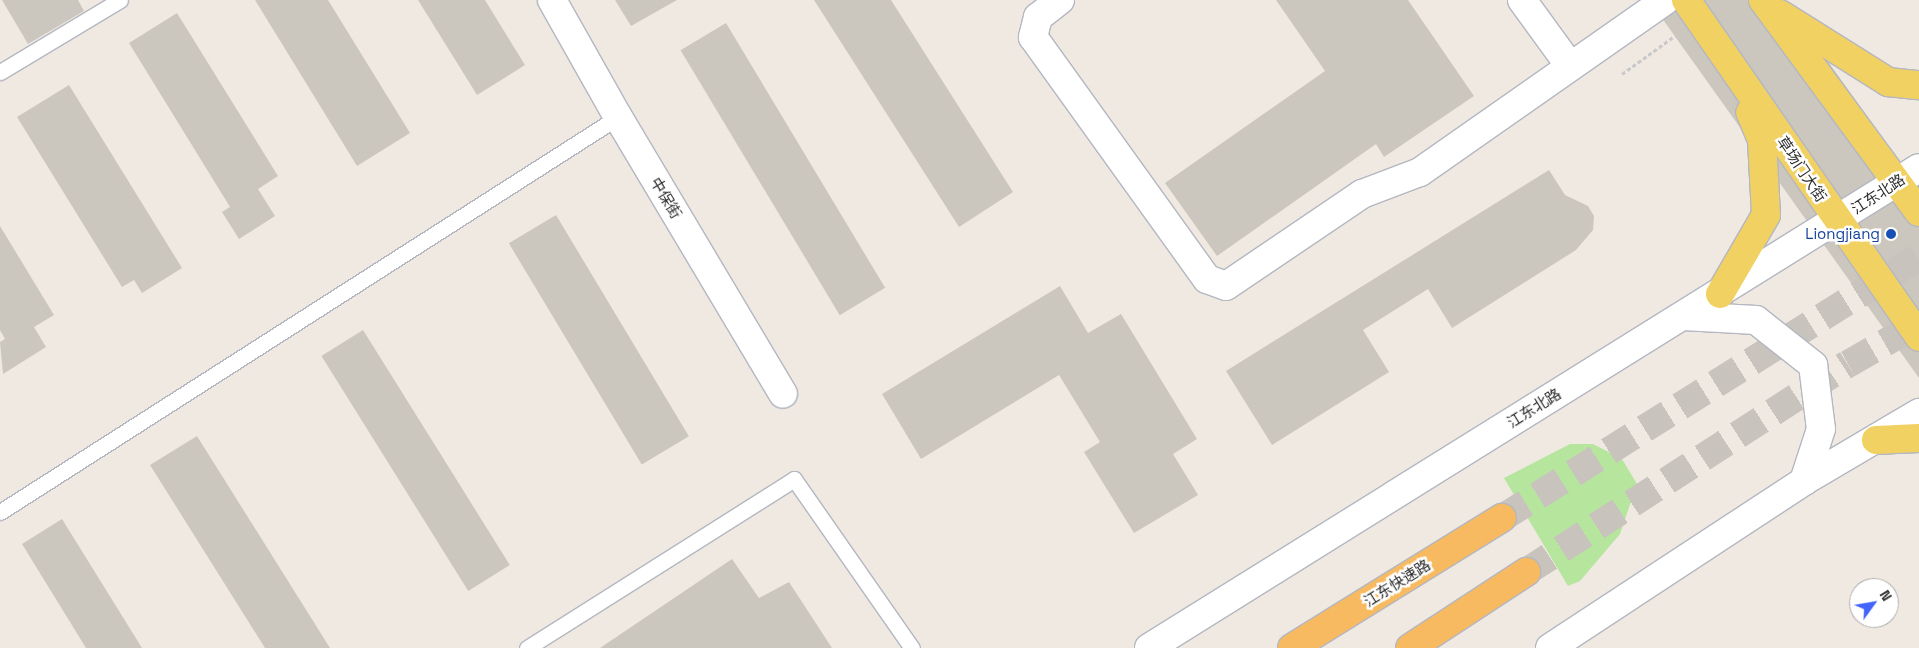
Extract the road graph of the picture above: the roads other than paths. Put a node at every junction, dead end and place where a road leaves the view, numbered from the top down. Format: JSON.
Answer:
{"nodes":[{"id":1,"x":120,"y":0,"type":"edge"},
{"id":2,"x":552,"y":0,"type":"edge"},
{"id":3,"x":1060,"y":0,"type":"edge"},
{"id":4,"x":1522,"y":0,"type":"edge"},
{"id":5,"x":1666,"y":0,"type":"edge"},
{"id":6,"x":1765,"y":3,"type":"edge"},
{"id":7,"x":1692,"y":10,"type":"edge"},
{"id":8,"x":1730,"y":64,"type":"junction"},
{"id":9,"x":1570,"y":66,"type":"junction"},
{"id":10,"x":0,"y":72,"type":"edge"},
{"id":11,"x":1919,"y":85,"type":"edge"},
{"id":12,"x":618,"y":118,"type":"junction"},
{"id":13,"x":1909,"y":175,"type":"edge"},
{"id":14,"x":1919,"y":212,"type":"edge"},
{"id":15,"x":1837,"y":221,"type":"junction"},
{"id":16,"x":1720,"y":294,"type":"junction"},
{"id":17,"x":1683,"y":316,"type":"junction"},
{"id":18,"x":1919,"y":338,"type":"edge"},
{"id":19,"x":783,"y":394,"type":"dead end"},
{"id":20,"x":1919,"y":413,"type":"edge"},
{"id":21,"x":1919,"y":438,"type":"edge"},
{"id":22,"x":1876,"y":440,"type":"junction"},
{"id":23,"x":1804,"y":481,"type":"junction"},
{"id":24,"x":0,"y":512,"type":"edge"},
{"id":25,"x":1502,"y":518,"type":"tunnel mouth"},
{"id":26,"x":1526,"y":572,"type":"tunnel mouth"},
{"id":27,"x":527,"y":648,"type":"edge"},
{"id":28,"x":912,"y":648,"type":"edge"},
{"id":29,"x":1149,"y":648,"type":"edge"},
{"id":30,"x":1292,"y":648,"type":"edge"},
{"id":31,"x":1410,"y":648,"type":"edge"},
{"id":32,"x":1550,"y":648,"type":"edge"}],
"edges":[{"from":1,"to":10,"type":"lane"},
{"from":2,"to":12,"type":"main road","name":"中保街"},
{"from":3,"to":9,"type":"main road"},
{"from":4,"to":9,"type":"main road"},
{"from":5,"to":9,"type":"main road"},
{"from":6,"to":11,"type":"main road"},
{"from":6,"to":13,"type":"main road"},
{"from":7,"to":8,"type":"main road","name":"草场门大街"},
{"from":8,"to":15,"type":"main road","name":"草场门大街"},
{"from":8,"to":16,"type":"main road"},
{"from":12,"to":19,"type":"main road","name":"中保街"},
{"from":12,"to":24,"type":"lane"},
{"from":13,"to":14,"type":"main road"},
{"from":13,"to":15,"type":"main road","name":"江东北路"},
{"from":15,"to":16,"type":"main road","name":"江东北路"},
{"from":15,"to":18,"type":"main road","name":"草场门大街"},
{"from":16,"to":17,"type":"main road","name":"江东北路"},
{"from":17,"to":23,"type":"main road"},
{"from":17,"to":29,"type":"main road","name":"江东北路"},
{"from":20,"to":22,"type":"main road"},
{"from":21,"to":22,"type":"main road"},
{"from":22,"to":23,"type":"main road"},
{"from":23,"to":32,"type":"main road"},
{"from":25,"to":30,"type":"highway","name":"江东快速路"},
{"from":26,"to":31,"type":"highway"},
{"from":27,"to":28,"type":"lane"}]}
